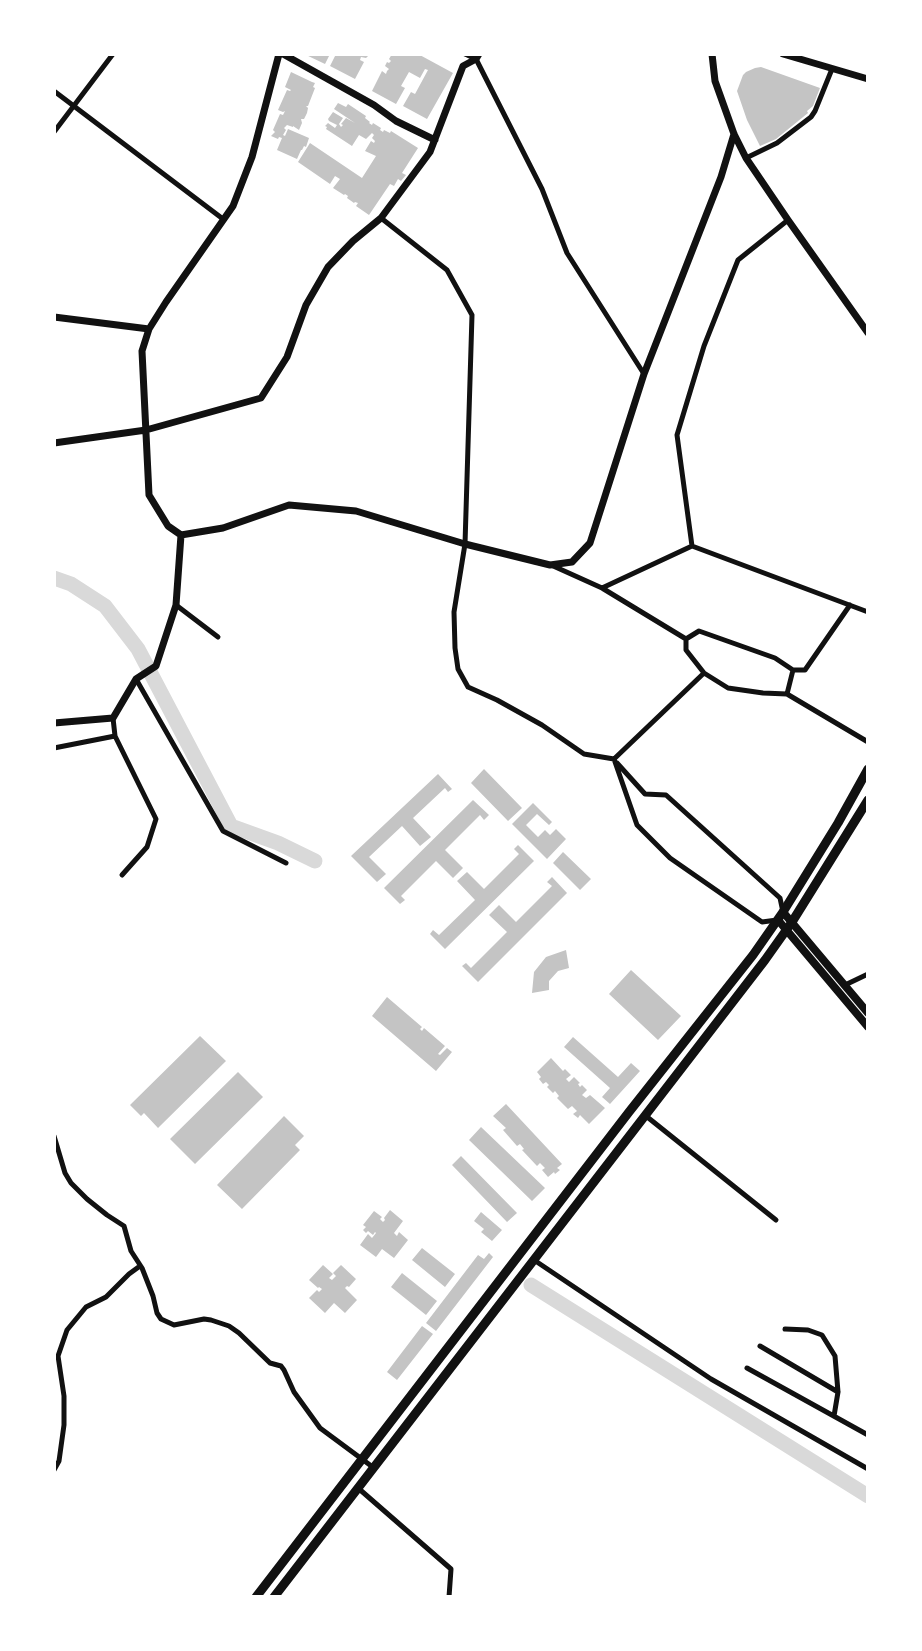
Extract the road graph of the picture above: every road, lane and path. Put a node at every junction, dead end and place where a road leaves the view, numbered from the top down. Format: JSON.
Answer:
{"nodes":[{"id":1,"x":113,"y":54,"type":"edge"},
{"id":2,"x":281,"y":54,"type":"edge"},
{"id":3,"x":465,"y":54,"type":"edge"},
{"id":4,"x":712,"y":54,"type":"edge"},
{"id":5,"x":783,"y":54,"type":"edge"},
{"id":6,"x":477,"y":56,"type":"edge"},
{"id":7,"x":832,"y":69,"type":"junction"},
{"id":8,"x":868,"y":80,"type":"edge"},
{"id":9,"x":54,"y":91,"type":"edge"},
{"id":10,"x":74,"y":106,"type":"junction"},
{"id":11,"x":54,"y":132,"type":"edge"},
{"id":12,"x":734,"y":134,"type":"junction"},
{"id":13,"x":435,"y":141,"type":"junction"},
{"id":14,"x":746,"y":158,"type":"junction"},
{"id":15,"x":381,"y":218,"type":"junction"},
{"id":16,"x":223,"y":219,"type":"junction"},
{"id":17,"x":788,"y":220,"type":"junction"},
{"id":18,"x":54,"y":317,"type":"edge"},
{"id":19,"x":149,"y":328,"type":"junction"},
{"id":20,"x":868,"y":333,"type":"edge"},
{"id":21,"x":644,"y":374,"type":"junction"},
{"id":22,"x":146,"y":430,"type":"junction"},
{"id":23,"x":54,"y":443,"type":"edge"},
{"id":24,"x":181,"y":536,"type":"junction"},
{"id":25,"x":465,"y":544,"type":"junction"},
{"id":26,"x":692,"y":546,"type":"junction"},
{"id":27,"x":550,"y":565,"type":"junction"},
{"id":28,"x":602,"y":588,"type":"junction"},
{"id":29,"x":176,"y":605,"type":"junction"},
{"id":30,"x":850,"y":605,"type":"junction"},
{"id":31,"x":868,"y":612,"type":"edge"},
{"id":32,"x":218,"y":637,"type":"dead end"},
{"id":33,"x":686,"y":639,"type":"junction"},
{"id":34,"x":793,"y":670,"type":"junction"},
{"id":35,"x":704,"y":673,"type":"junction"},
{"id":36,"x":136,"y":679,"type":"junction"},
{"id":37,"x":787,"y":694,"type":"junction"},
{"id":38,"x":113,"y":718,"type":"junction"},
{"id":39,"x":54,"y":723,"type":"edge"},
{"id":40,"x":114,"y":736,"type":"junction"},
{"id":41,"x":868,"y":742,"type":"edge"},
{"id":42,"x":54,"y":748,"type":"edge"},
{"id":43,"x":614,"y":759,"type":"junction"},
{"id":44,"x":868,"y":769,"type":"edge"},
{"id":45,"x":868,"y":800,"type":"edge"},
{"id":46,"x":286,"y":863,"type":"dead end"},
{"id":47,"x":122,"y":875,"type":"dead end"},
{"id":48,"x":781,"y":916,"type":"junction"},
{"id":49,"x":789,"y":926,"type":"junction"},
{"id":50,"x":868,"y":974,"type":"edge"},
{"id":51,"x":845,"y":985,"type":"junction"},
{"id":52,"x":868,"y":1013,"type":"edge"},
{"id":53,"x":868,"y":1028,"type":"edge"},
{"id":54,"x":646,"y":1116,"type":"junction"},
{"id":55,"x":54,"y":1136,"type":"edge"},
{"id":56,"x":776,"y":1220,"type":"dead end"},
{"id":57,"x":534,"y":1260,"type":"junction"},
{"id":58,"x":140,"y":1266,"type":"junction"},
{"id":59,"x":785,"y":1329,"type":"dead end"},
{"id":60,"x":760,"y":1347,"type":"dead end"},
{"id":61,"x":747,"y":1368,"type":"dead end"},
{"id":62,"x":838,"y":1392,"type":"junction"},
{"id":63,"x":834,"y":1416,"type":"junction"},
{"id":64,"x":868,"y":1435,"type":"edge"},
{"id":65,"x":362,"y":1459,"type":"junction"},
{"id":66,"x":374,"y":1468,"type":"junction"},
{"id":67,"x":868,"y":1468,"type":"edge"},
{"id":68,"x":54,"y":1470,"type":"edge"},
{"id":69,"x":358,"y":1488,"type":"junction"},
{"id":70,"x":256,"y":1597,"type":"edge"},
{"id":71,"x":274,"y":1597,"type":"edge"},
{"id":72,"x":449,"y":1597,"type":"edge"}],
"edges":[{"from":1,"to":10,"type":"street"},
{"from":2,"to":13,"type":"street"},
{"from":2,"to":16,"type":"street"},
{"from":3,"to":6,"type":"street"},
{"from":4,"to":12,"type":"street"},
{"from":5,"to":7,"type":"street"},
{"from":6,"to":13,"type":"street"},
{"from":6,"to":21,"type":"street"},
{"from":7,"to":8,"type":"street"},
{"from":7,"to":14,"type":"street"},
{"from":9,"to":10,"type":"street"},
{"from":10,"to":11,"type":"street"},
{"from":10,"to":16,"type":"street"},
{"from":12,"to":14,"type":"street"},
{"from":12,"to":21,"type":"street"},
{"from":13,"to":15,"type":"street"},
{"from":14,"to":17,"type":"street"},
{"from":15,"to":22,"type":"street"},
{"from":15,"to":25,"type":"street"},
{"from":16,"to":19,"type":"street"},
{"from":17,"to":20,"type":"street"},
{"from":17,"to":26,"type":"street"},
{"from":18,"to":19,"type":"street"},
{"from":19,"to":22,"type":"street"},
{"from":21,"to":27,"type":"street"},
{"from":22,"to":23,"type":"street"},
{"from":22,"to":24,"type":"street"},
{"from":24,"to":25,"type":"street"},
{"from":24,"to":29,"type":"street"},
{"from":25,"to":27,"type":"street"},
{"from":25,"to":43,"type":"street"},
{"from":26,"to":28,"type":"street"},
{"from":26,"to":30,"type":"street"},
{"from":27,"to":28,"type":"street"},
{"from":28,"to":33,"type":"street"},
{"from":29,"to":32,"type":"street"},
{"from":29,"to":36,"type":"street"},
{"from":30,"to":31,"type":"street"},
{"from":30,"to":34,"type":"street"},
{"from":33,"to":34,"type":"street"},
{"from":33,"to":35,"type":"street"},
{"from":34,"to":37,"type":"street"},
{"from":35,"to":37,"type":"street"},
{"from":35,"to":43,"type":"street"},
{"from":36,"to":38,"type":"street"},
{"from":36,"to":46,"type":"street"},
{"from":37,"to":41,"type":"street"},
{"from":38,"to":39,"type":"street"},
{"from":38,"to":40,"type":"street"},
{"from":40,"to":42,"type":"street"},
{"from":40,"to":47,"type":"street"},
{"from":43,"to":48,"type":"street"},
{"from":43,"to":48,"type":"street"},
{"from":44,"to":48,"type":"highway"},
{"from":45,"to":49,"type":"highway"},
{"from":48,"to":49,"type":"main road"},
{"from":48,"to":65,"type":"highway"},
{"from":49,"to":51,"type":"main road"},
{"from":49,"to":53,"type":"main road"},
{"from":49,"to":54,"type":"highway"},
{"from":50,"to":51,"type":"street"},
{"from":51,"to":52,"type":"main road"},
{"from":54,"to":56,"type":"street"},
{"from":54,"to":57,"type":"highway"},
{"from":55,"to":58,"type":"street"},
{"from":57,"to":66,"type":"highway"},
{"from":57,"to":67,"type":"street"},
{"from":58,"to":65,"type":"street"},
{"from":58,"to":68,"type":"street"},
{"from":59,"to":62,"type":"street"},
{"from":60,"to":62,"type":"street"},
{"from":61,"to":63,"type":"street"},
{"from":62,"to":63,"type":"street"},
{"from":63,"to":64,"type":"street"},
{"from":65,"to":66,"type":"street"},
{"from":65,"to":70,"type":"highway"},
{"from":66,"to":69,"type":"highway"},
{"from":69,"to":71,"type":"highway"},
{"from":69,"to":72,"type":"street"}]}
